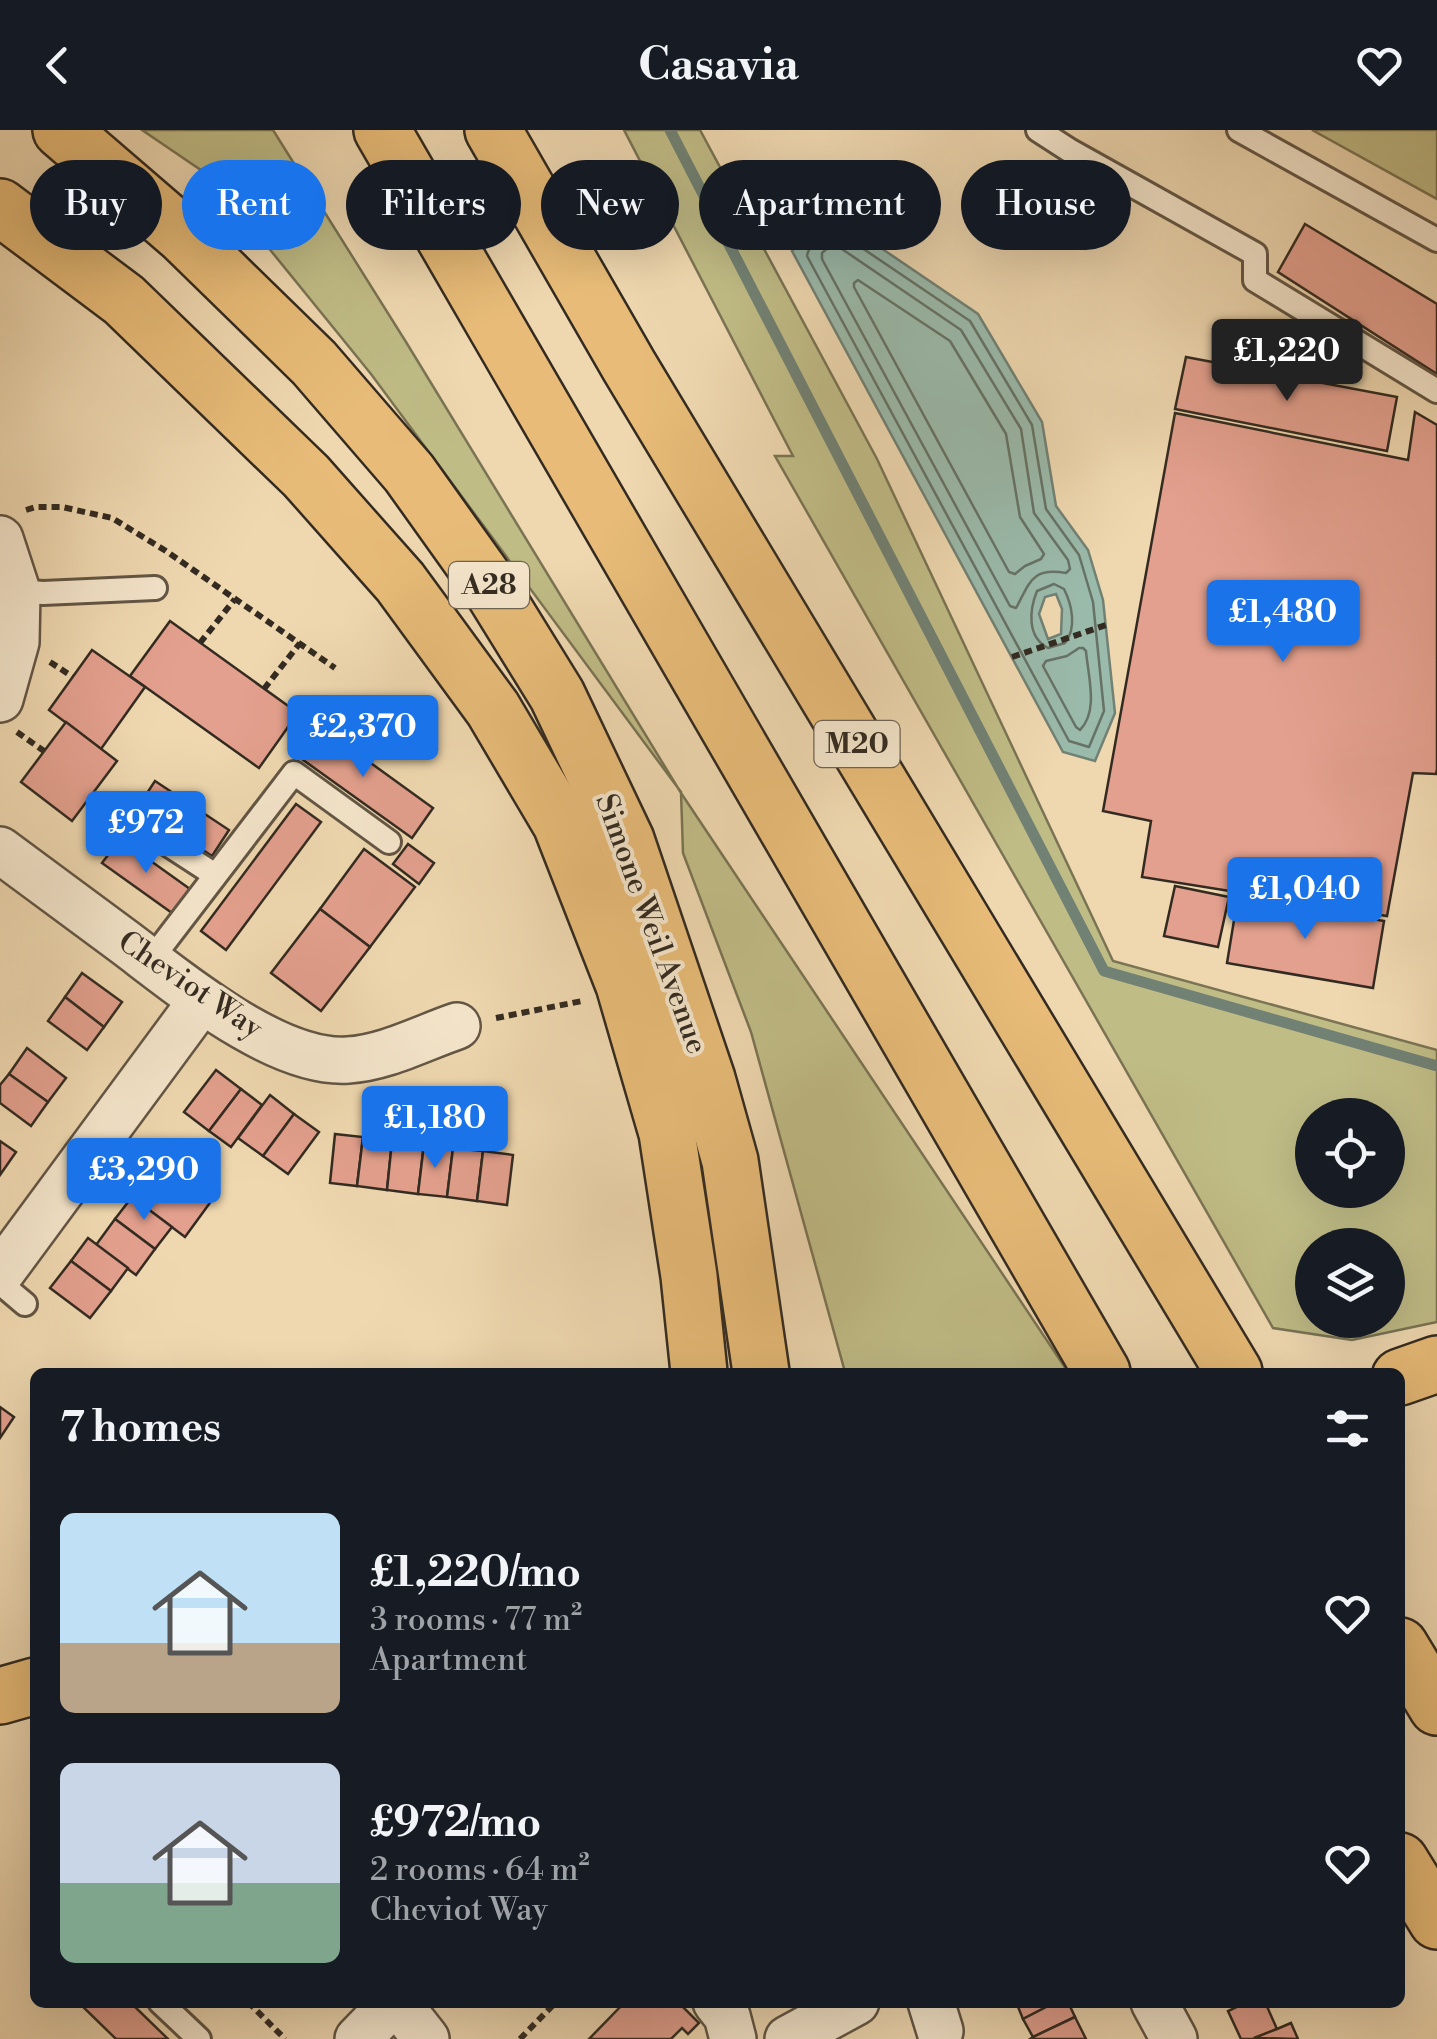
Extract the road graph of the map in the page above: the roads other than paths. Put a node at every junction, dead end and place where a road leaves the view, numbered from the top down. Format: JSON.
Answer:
{"nodes":[{"id":1,"x":61,"y":130,"type":"edge"},
{"id":2,"x":382,"y":130,"type":"edge"},
{"id":3,"x":493,"y":130,"type":"edge"},
{"id":4,"x":1038,"y":130,"type":"edge"},
{"id":5,"x":1239,"y":130,"type":"edge"},
{"id":6,"x":0,"y":207,"type":"edge"},
{"id":7,"x":1437,"y":240,"type":"edge"},
{"id":8,"x":1437,"y":391,"type":"edge"},
{"id":9,"x":0,"y":538,"type":"edge"},
{"id":10,"x":155,"y":588,"type":"dead end"},
{"id":11,"x":17,"y":592,"type":"junction"},
{"id":12,"x":4,"y":712,"type":"edge"},
{"id":13,"x":132,"y":821,"type":"dead end"},
{"id":14,"x":389,"y":842,"type":"dead end"},
{"id":15,"x":0,"y":850,"type":"edge"},
{"id":16,"x":216,"y":875,"type":"junction"},
{"id":17,"x":150,"y":961,"type":"junction"},
{"id":18,"x":202,"y":1000,"type":"junction"},
{"id":19,"x":457,"y":1026,"type":"road end"},
{"id":20,"x":0,"y":1284,"type":"edge"},
{"id":21,"x":13,"y":1289,"type":"edge"},
{"id":22,"x":700,"y":1368,"type":"edge"},
{"id":23,"x":760,"y":1368,"type":"edge"},
{"id":24,"x":1100,"y":1368,"type":"edge"},
{"id":25,"x":1232,"y":1368,"type":"edge"},
{"id":26,"x":1405,"y":1654,"type":"edge"},
{"id":27,"x":30,"y":1687,"type":"edge"},
{"id":28,"x":0,"y":1696,"type":"edge"},
{"id":29,"x":1437,"y":1707,"type":"edge"},
{"id":30,"x":1405,"y":1869,"type":"edge"},
{"id":31,"x":1437,"y":1922,"type":"edge"},
{"id":32,"x":166,"y":2008,"type":"edge"},
{"id":33,"x":390,"y":2008,"type":"edge"},
{"id":34,"x":401,"y":2008,"type":"edge"},
{"id":35,"x":721,"y":2008,"type":"edge"},
{"id":36,"x":845,"y":2008,"type":"edge"},
{"id":37,"x":1157,"y":2008,"type":"edge"},
{"id":38,"x":199,"y":2039,"type":"edge"},
{"id":39,"x":358,"y":2039,"type":"edge"},
{"id":40,"x":426,"y":2039,"type":"edge"},
{"id":41,"x":733,"y":2039,"type":"edge"},
{"id":42,"x":788,"y":2039,"type":"edge"},
{"id":43,"x":1174,"y":2039,"type":"edge"}],
"edges":[{"from":1,"to":23,"type":"main road","name":"Simone Weil Avenue","number":"A28"},
{"from":2,"to":24,"type":"main road"},
{"from":3,"to":25,"type":"main road","number":"M20"},
{"from":4,"to":8,"type":"lane"},
{"from":5,"to":7,"type":"lane"},
{"from":6,"to":22,"type":"main road","name":"Simone Weil Avenue","number":"A28"},
{"from":9,"to":11,"type":"street"},
{"from":10,"to":11,"type":"lane"},
{"from":11,"to":12,"type":"street"},
{"from":13,"to":16,"type":"lane"},
{"from":14,"to":16,"type":"lane"},
{"from":15,"to":17,"type":"street","name":"Cheviot Way"},
{"from":16,"to":17,"type":"lane"},
{"from":17,"to":18,"type":"street","name":"Cheviot Way"},
{"from":18,"to":19,"type":"street","name":"Cheviot Way"},
{"from":18,"to":21,"type":"street"},
{"from":20,"to":21,"type":"lane"},
{"from":26,"to":29,"type":"main road"},
{"from":27,"to":28,"type":"main road"},
{"from":30,"to":31,"type":"main road"},
{"from":32,"to":38,"type":"lane"},
{"from":33,"to":39,"type":"street"},
{"from":34,"to":40,"type":"street"},
{"from":35,"to":41,"type":"street"},
{"from":36,"to":42,"type":"street"},
{"from":37,"to":43,"type":"street"}]}
